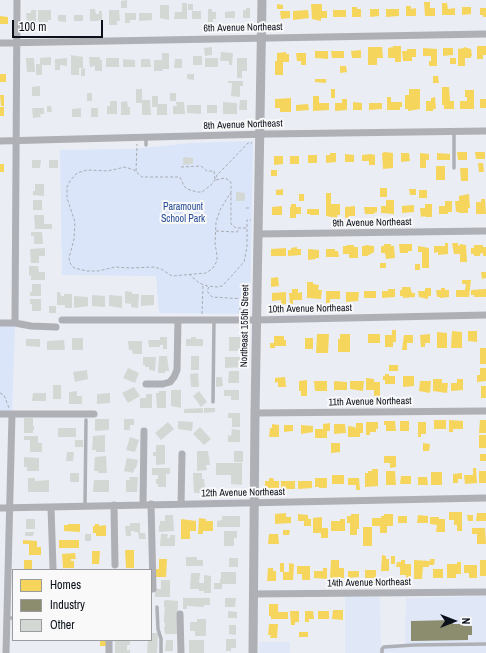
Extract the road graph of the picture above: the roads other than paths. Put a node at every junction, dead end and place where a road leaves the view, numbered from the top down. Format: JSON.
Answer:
{"nodes":[{"id":1,"x":17,"y":0,"type":"edge"},
{"id":2,"x":262,"y":0,"type":"edge"},
{"id":3,"x":486,"y":34,"type":"edge"},
{"id":4,"x":261,"y":37,"type":"junction"},
{"id":5,"x":0,"y":43,"type":"edge"},
{"id":6,"x":17,"y":43,"type":"junction"},
{"id":7,"x":486,"y":131,"type":"edge"},
{"id":8,"x":454,"y":132,"type":"junction"},
{"id":9,"x":260,"y":134,"type":"junction"},
{"id":10,"x":0,"y":141,"type":"edge"},
{"id":11,"x":17,"y":141,"type":"junction"},
{"id":12,"x":454,"y":168,"type":"dead end"},
{"id":13,"x":486,"y":231,"type":"edge"},
{"id":14,"x":258,"y":234,"type":"junction"},
{"id":15,"x":486,"y":315,"type":"edge"},
{"id":16,"x":253,"y":316,"type":"junction"},
{"id":17,"x":62,"y":320,"type":"dead end"},
{"id":18,"x":178,"y":320,"type":"junction"},
{"id":19,"x":214,"y":320,"type":"junction"},
{"id":20,"x":15,"y":323,"type":"junction"},
{"id":21,"x":0,"y":324,"type":"edge"},
{"id":22,"x":56,"y":327,"type":"dead end"},
{"id":23,"x":146,"y":384,"type":"dead end"},
{"id":24,"x":213,"y":402,"type":"dead end"},
{"id":25,"x":486,"y":411,"type":"edge"},
{"id":26,"x":254,"y":413,"type":"junction"},
{"id":27,"x":0,"y":414,"type":"edge"},
{"id":28,"x":12,"y":414,"type":"junction"},
{"id":29,"x":94,"y":414,"type":"dead end"},
{"id":30,"x":86,"y":420,"type":"dead end"},
{"id":31,"x":144,"y":431,"type":"dead end"},
{"id":32,"x":182,"y":454,"type":"dead end"},
{"id":33,"x":486,"y":498,"type":"edge"},
{"id":34,"x":254,"y":503,"type":"junction"},
{"id":35,"x":151,"y":504,"type":"junction"},
{"id":36,"x":181,"y":504,"type":"junction"},
{"id":37,"x":114,"y":505,"type":"junction"},
{"id":38,"x":143,"y":505,"type":"junction"},
{"id":39,"x":85,"y":506,"type":"junction"},
{"id":40,"x":51,"y":507,"type":"junction"},
{"id":41,"x":0,"y":508,"type":"edge"},
{"id":42,"x":9,"y":508,"type":"junction"},
{"id":43,"x":116,"y":565,"type":"dead end"},
{"id":44,"x":53,"y":568,"type":"dead end"},
{"id":45,"x":152,"y":569,"type":"edge"},
{"id":46,"x":486,"y":592,"type":"edge"},
{"id":47,"x":253,"y":594,"type":"junction"},
{"id":48,"x":157,"y":607,"type":"dead end"},
{"id":49,"x":180,"y":614,"type":"dead end"},
{"id":50,"x":10,"y":618,"type":"edge"},
{"id":51,"x":109,"y":641,"type":"edge"},
{"id":52,"x":486,"y":644,"type":"edge"},
{"id":53,"x":6,"y":653,"type":"edge"},
{"id":54,"x":109,"y":653,"type":"edge"},
{"id":55,"x":161,"y":653,"type":"edge"},
{"id":56,"x":181,"y":653,"type":"edge"},
{"id":57,"x":253,"y":653,"type":"edge"},
{"id":58,"x":382,"y":653,"type":"edge"}],
"edges":[{"from":1,"to":6,"type":"street"},
{"from":2,"to":4,"type":"street","name":"Northeast 155th Street"},
{"from":3,"to":4,"type":"street","name":"6th Avenue Northeast"},
{"from":4,"to":6,"type":"street","name":"6th Avenue Northeast"},
{"from":4,"to":9,"type":"street","name":"Northeast 155th Street"},
{"from":5,"to":6,"type":"street","name":"6th Avenue Northeast"},
{"from":6,"to":11,"type":"street"},
{"from":7,"to":8,"type":"street","name":"8th Avenue Northeast"},
{"from":8,"to":9,"type":"street","name":"8th Avenue Northeast"},
{"from":8,"to":12,"type":"lane"},
{"from":9,"to":11,"type":"street","name":"8th Avenue Northeast"},
{"from":9,"to":14,"type":"street","name":"Northeast 155th Street"},
{"from":10,"to":11,"type":"street","name":"8th Avenue Northeast"},
{"from":11,"to":20,"type":"street"},
{"from":13,"to":14,"type":"street","name":"9th Avenue Northeast"},
{"from":14,"to":16,"type":"street","name":"Northeast 155th Street"},
{"from":15,"to":16,"type":"street","name":"10th Avenue Northeast"},
{"from":16,"to":19,"type":"street","name":"10th Avenue Northeast"},
{"from":16,"to":26,"type":"street","name":"Northeast 155th Street"},
{"from":17,"to":18,"type":"street","name":"10th Avenue Northeast"},
{"from":18,"to":19,"type":"street","name":"10th Avenue Northeast"},
{"from":18,"to":23,"type":"street"},
{"from":19,"to":24,"type":"lane"},
{"from":20,"to":21,"type":"street"},
{"from":20,"to":22,"type":"street"},
{"from":25,"to":26,"type":"street","name":"11th Avenue Northeast"},
{"from":26,"to":34,"type":"street","name":"Northeast 155th Street"},
{"from":27,"to":28,"type":"street"},
{"from":28,"to":29,"type":"street"},
{"from":28,"to":42,"type":"street"},
{"from":30,"to":39,"type":"lane"},
{"from":31,"to":38,"type":"street"},
{"from":32,"to":36,"type":"street"},
{"from":33,"to":34,"type":"street","name":"12th Avenue Northeast"},
{"from":34,"to":36,"type":"street","name":"12th Avenue Northeast"},
{"from":34,"to":47,"type":"street","name":"Northeast 155th Street"},
{"from":35,"to":36,"type":"street","name":"12th Avenue Northeast"},
{"from":35,"to":38,"type":"street","name":"12th Avenue Northeast"},
{"from":35,"to":45,"type":"street"},
{"from":37,"to":38,"type":"street","name":"12th Avenue Northeast"},
{"from":37,"to":39,"type":"street","name":"12th Avenue Northeast"},
{"from":37,"to":43,"type":"street"},
{"from":39,"to":40,"type":"street","name":"12th Avenue Northeast"},
{"from":40,"to":42,"type":"street","name":"12th Avenue Northeast"},
{"from":40,"to":44,"type":"street"},
{"from":41,"to":42,"type":"street","name":"12th Avenue Northeast"},
{"from":42,"to":50,"type":"street"},
{"from":46,"to":47,"type":"street","name":"14th Avenue Northeast"},
{"from":47,"to":57,"type":"street","name":"Northeast 155th Street"},
{"from":48,"to":55,"type":"lane"},
{"from":49,"to":56,"type":"street"},
{"from":50,"to":53,"type":"street"},
{"from":51,"to":54,"type":"street"},
{"from":52,"to":58,"type":"lane"}]}
